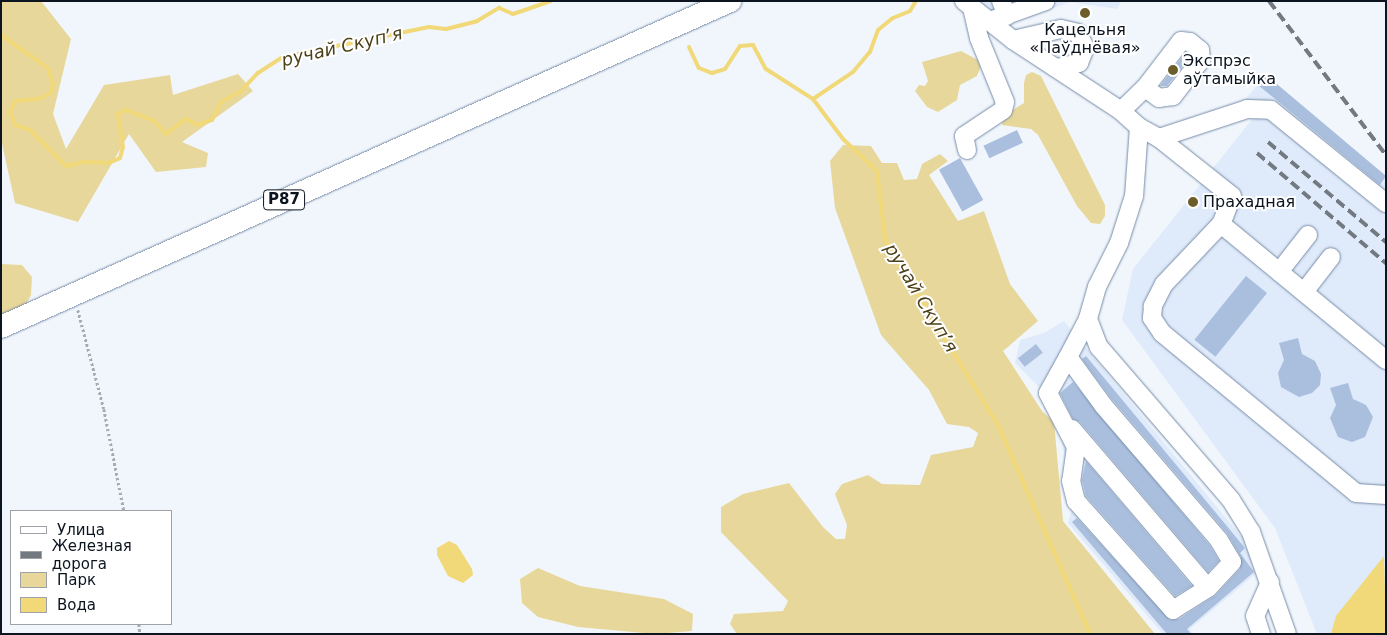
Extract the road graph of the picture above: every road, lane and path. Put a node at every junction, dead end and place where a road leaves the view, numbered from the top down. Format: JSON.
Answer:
{"nodes":[{"id":1,"x":730,"y":1,"type":"edge"},
{"id":2,"x":968,"y":4,"type":"edge"},
{"id":3,"x":1038,"y":4,"type":"edge"},
{"id":4,"x":999,"y":13,"type":"edge"},
{"id":5,"x":1013,"y":40,"type":"junction"},
{"id":6,"x":1058,"y":68,"type":"junction"},
{"id":7,"x":1146,"y":88,"type":"dead end"},
{"id":8,"x":1122,"y":111,"type":"junction"},
{"id":9,"x":1139,"y":126,"type":"junction"},
{"id":10,"x":1159,"y":138,"type":"junction"},
{"id":11,"x":967,"y":150,"type":"dead end"},
{"id":12,"x":1386,"y":203,"type":"edge"},
{"id":13,"x":1222,"y":224,"type":"junction"},
{"id":14,"x":1308,"y":235,"type":"dead end"},
{"id":15,"x":1331,"y":257,"type":"dead end"},
{"id":16,"x":1280,"y":272,"type":"junction"},
{"id":17,"x":1304,"y":292,"type":"junction"},
{"id":18,"x":70,"y":296,"type":"junction"},
{"id":19,"x":1088,"y":319,"type":"junction"},
{"id":20,"x":1,"y":326,"type":"edge"},
{"id":21,"x":1068,"y":357,"type":"junction"},
{"id":22,"x":1386,"y":360,"type":"edge"},
{"id":23,"x":1064,"y":420,"type":"junction"},
{"id":24,"x":1386,"y":495,"type":"edge"},
{"id":25,"x":124,"y":510,"type":"edge"},
{"id":26,"x":1270,"y":582,"type":"junction"},
{"id":27,"x":1208,"y":588,"type":"junction"},
{"id":28,"x":1261,"y":634,"type":"edge"},
{"id":29,"x":1287,"y":634,"type":"edge"}],
"edges":[{"from":1,"to":18,"type":"main road","number":"Р87"},
{"from":2,"to":4,"type":"lane"},
{"from":2,"to":11,"type":"lane"},
{"from":3,"to":4,"type":"lane"},
{"from":4,"to":5,"type":"lane"},
{"from":5,"to":6,"type":"lane"},
{"from":5,"to":6,"type":"lane"},
{"from":6,"to":8,"type":"lane"},
{"from":7,"to":8,"type":"lane"},
{"from":8,"to":9,"type":"lane"},
{"from":9,"to":10,"type":"lane"},
{"from":9,"to":19,"type":"lane"},
{"from":10,"to":12,"type":"lane"},
{"from":10,"to":13,"type":"lane"},
{"from":13,"to":16,"type":"lane"},
{"from":13,"to":24,"type":"lane"},
{"from":14,"to":16,"type":"lane"},
{"from":15,"to":17,"type":"lane"},
{"from":16,"to":17,"type":"lane"},
{"from":17,"to":22,"type":"lane"},
{"from":18,"to":20,"type":"main road","number":"Р87"},
{"from":18,"to":25,"type":"path"},
{"from":19,"to":21,"type":"lane"},
{"from":19,"to":26,"type":"lane"},
{"from":21,"to":23,"type":"lane"},
{"from":21,"to":27,"type":"lane"},
{"from":23,"to":27,"type":"lane"},
{"from":23,"to":27,"type":"lane"},
{"from":26,"to":28,"type":"lane"},
{"from":26,"to":29,"type":"lane"}]}
